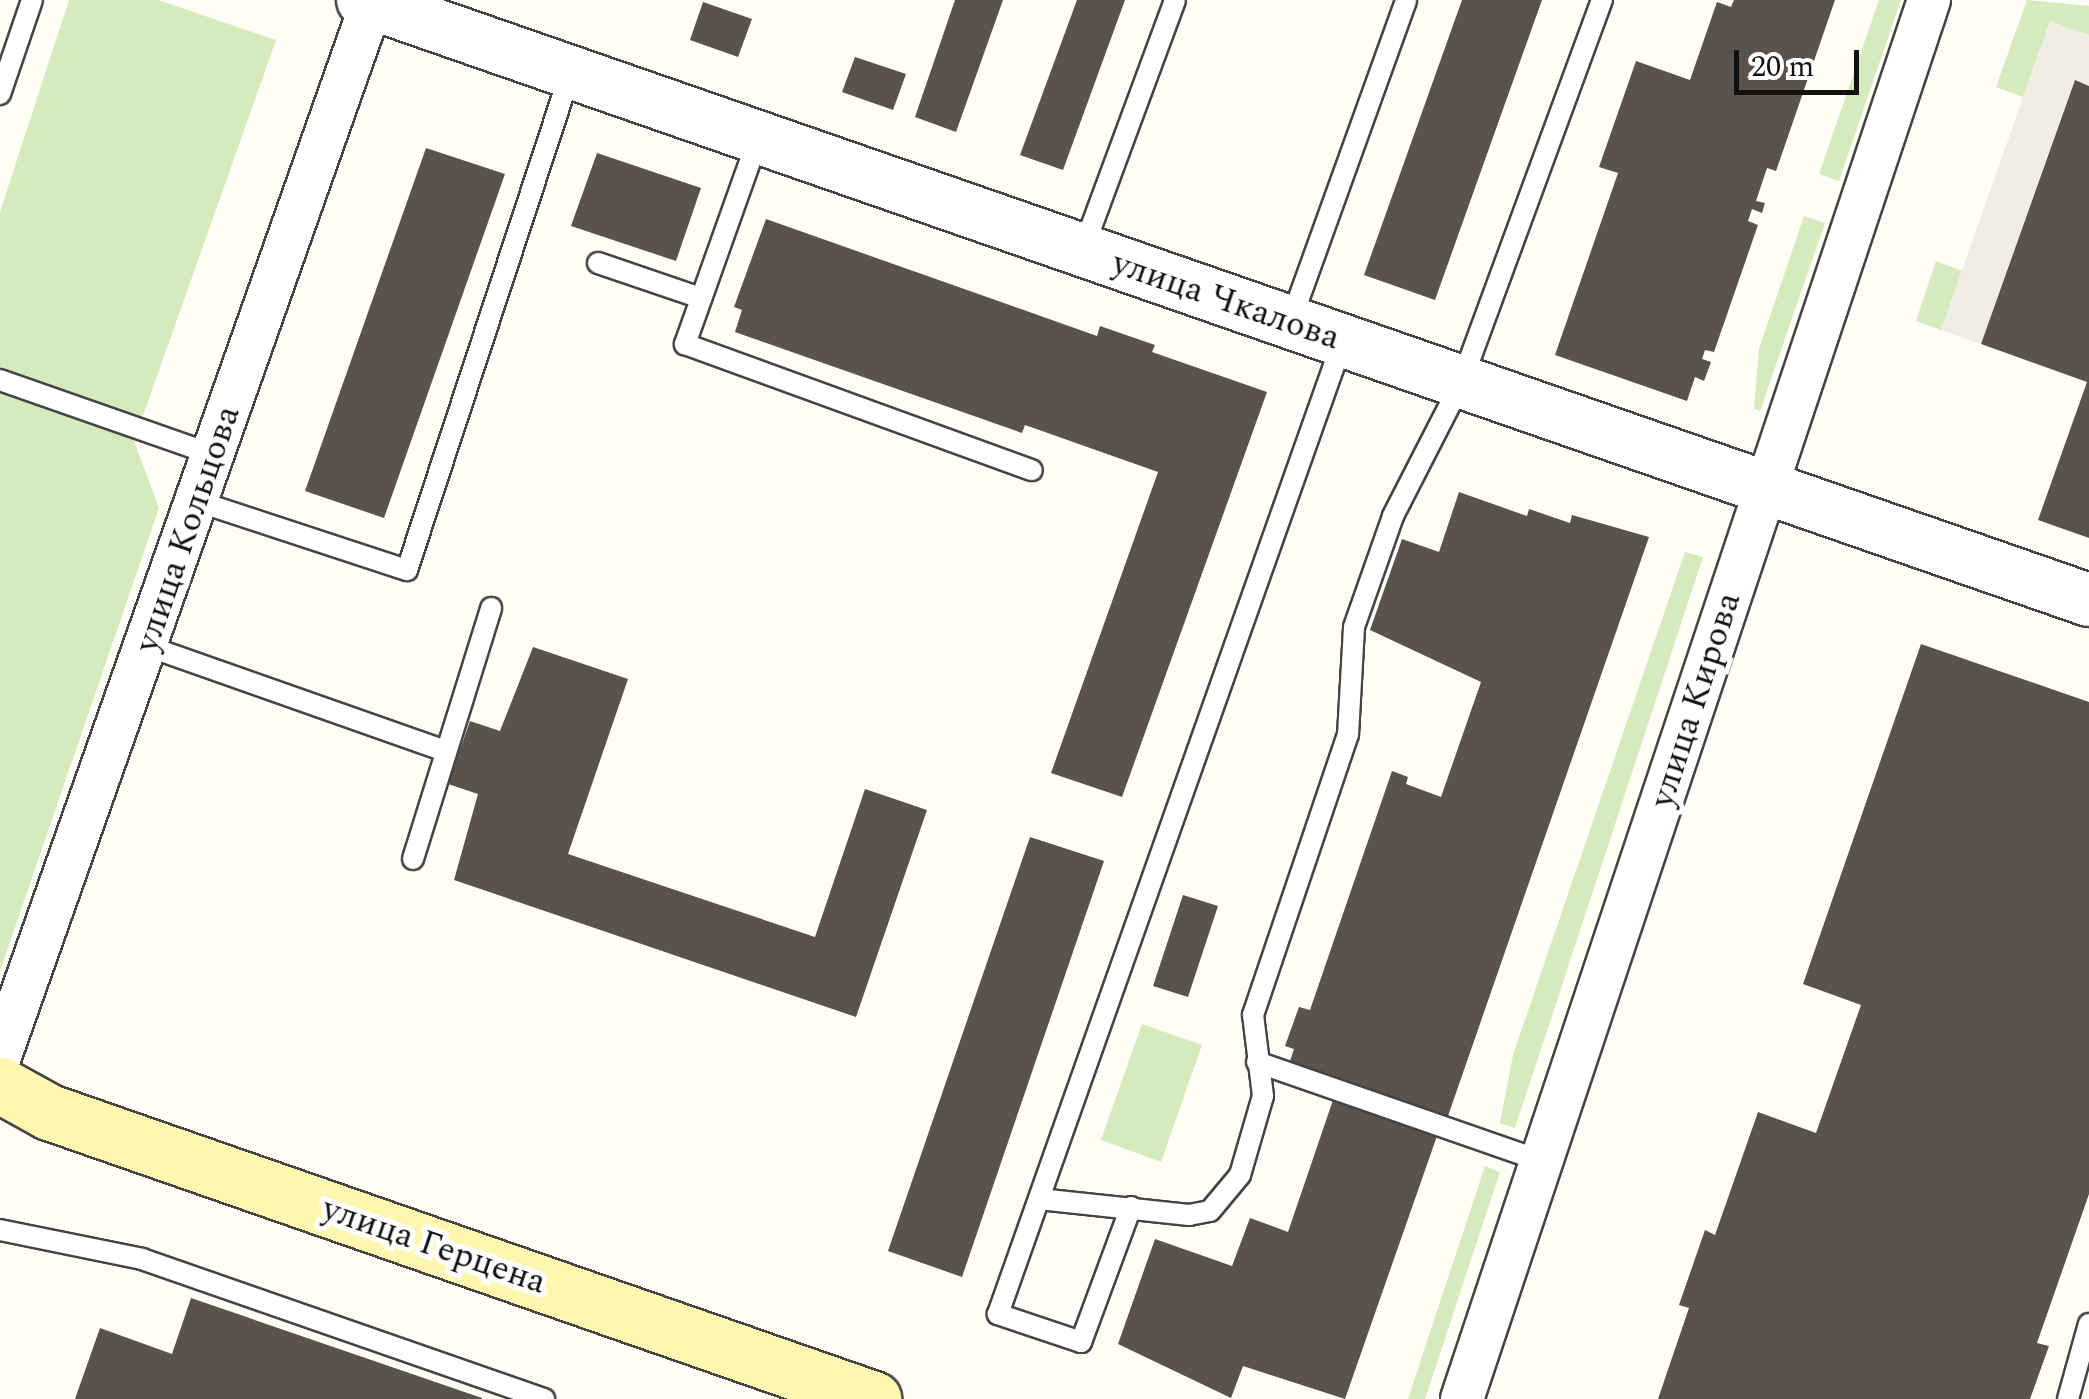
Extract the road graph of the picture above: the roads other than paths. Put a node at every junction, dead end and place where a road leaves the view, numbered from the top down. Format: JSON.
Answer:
{"nodes":[{"id":1,"x":32,"y":0,"type":"edge"},
{"id":2,"x":1175,"y":0,"type":"edge"},
{"id":3,"x":1406,"y":0,"type":"edge"},
{"id":4,"x":1602,"y":0,"type":"edge"},
{"id":5,"x":1929,"y":0,"type":"edge"},
{"id":6,"x":369,"y":1,"type":"edge"},
{"id":7,"x":570,"y":72,"type":"junction"},
{"id":8,"x":0,"y":94,"type":"edge"},
{"id":9,"x":758,"y":138,"type":"junction"},
{"id":10,"x":1082,"y":250,"type":"junction"},
{"id":11,"x":598,"y":263,"type":"dead end"},
{"id":12,"x":701,"y":298,"type":"junction"},
{"id":13,"x":1290,"y":323,"type":"junction"},
{"id":14,"x":1343,"y":341,"type":"junction"},
{"id":15,"x":0,"y":380,"type":"edge"},
{"id":16,"x":1461,"y":383,"type":"junction"},
{"id":17,"x":214,"y":455,"type":"junction"},
{"id":18,"x":1032,"y":470,"type":"dead end"},
{"id":19,"x":1766,"y":489,"type":"junction"},
{"id":20,"x":197,"y":501,"type":"junction"},
{"id":21,"x":2089,"y":600,"type":"edge"},
{"id":22,"x":491,"y":608,"type":"dead end"},
{"id":23,"x":147,"y":646,"type":"junction"},
{"id":24,"x":442,"y":750,"type":"junction"},
{"id":25,"x":413,"y":858,"type":"dead end"},
{"id":26,"x":0,"y":1056,"type":"edge"},
{"id":27,"x":1257,"y":1062,"type":"junction"},
{"id":28,"x":0,"y":1085,"type":"edge"},
{"id":29,"x":1541,"y":1161,"type":"junction"},
{"id":30,"x":1040,"y":1199,"type":"junction"},
{"id":31,"x":1132,"y":1207,"type":"junction"},
{"id":32,"x":0,"y":1230,"type":"edge"},
{"id":33,"x":2089,"y":1324,"type":"edge"},
{"id":34,"x":544,"y":1399,"type":"edge"},
{"id":35,"x":873,"y":1399,"type":"edge"},
{"id":36,"x":1462,"y":1399,"type":"edge"},
{"id":37,"x":2068,"y":1399,"type":"edge"}],
"edges":[{"from":1,"to":8,"type":"lane"},
{"from":2,"to":10,"type":"lane"},
{"from":3,"to":13,"type":"lane"},
{"from":4,"to":16,"type":"lane"},
{"from":5,"to":19,"type":"street","name":"улица Кирова"},
{"from":6,"to":7,"type":"street","name":"улица Чкалова"},
{"from":6,"to":17,"type":"street","name":"улица Кольцова"},
{"from":7,"to":9,"type":"street","name":"улица Чкалова"},
{"from":7,"to":20,"type":"lane"},
{"from":9,"to":10,"type":"street","name":"улица Чкалова"},
{"from":9,"to":12,"type":"lane"},
{"from":10,"to":13,"type":"street","name":"улица Чкалова"},
{"from":11,"to":12,"type":"lane"},
{"from":12,"to":18,"type":"lane"},
{"from":13,"to":14,"type":"street","name":"улица Чкалова"},
{"from":14,"to":16,"type":"street","name":"улица Чкалова"},
{"from":14,"to":30,"type":"lane"},
{"from":15,"to":17,"type":"lane"},
{"from":16,"to":19,"type":"street","name":"улица Чкалова"},
{"from":16,"to":27,"type":"lane"},
{"from":17,"to":20,"type":"street","name":"улица Кольцова"},
{"from":19,"to":21,"type":"street","name":"улица Чкалова"},
{"from":19,"to":29,"type":"street","name":"улица Кирова"},
{"from":20,"to":23,"type":"street","name":"улица Кольцова"},
{"from":22,"to":24,"type":"lane"},
{"from":23,"to":24,"type":"lane"},
{"from":23,"to":26,"type":"street","name":"улица Кольцова"},
{"from":24,"to":25,"type":"lane"},
{"from":27,"to":29,"type":"lane"},
{"from":27,"to":31,"type":"lane"},
{"from":28,"to":35,"type":"main road","name":"улица Герцена"},
{"from":29,"to":36,"type":"street","name":"улица Кирова"},
{"from":30,"to":31,"type":"lane"},
{"from":30,"to":31,"type":"lane"},
{"from":32,"to":34,"type":"lane"},
{"from":33,"to":37,"type":"lane"}]}
